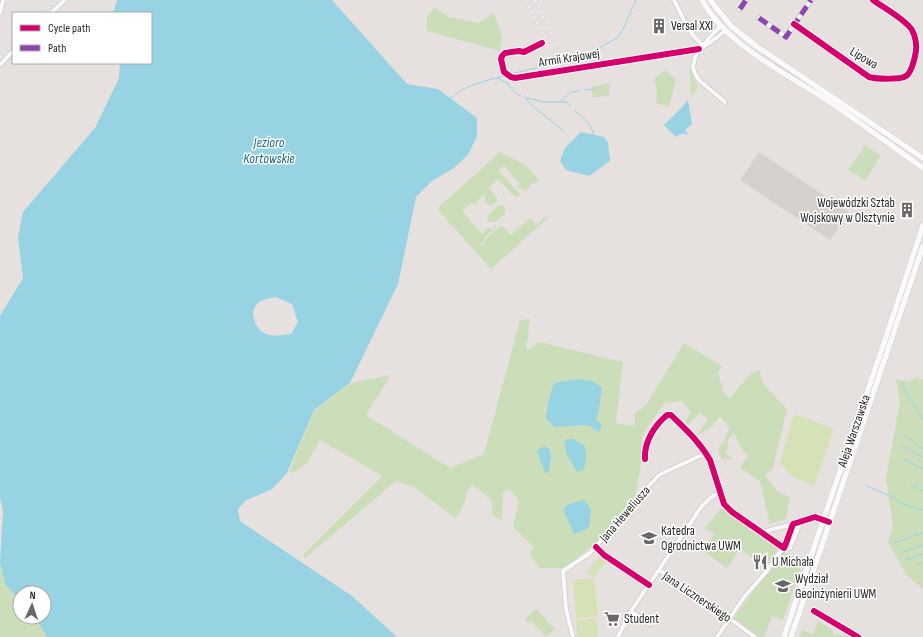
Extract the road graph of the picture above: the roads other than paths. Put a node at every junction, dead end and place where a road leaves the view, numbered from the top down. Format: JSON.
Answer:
{"nodes":[{"id":1,"x":3,"y":0,"type":"edge"},
{"id":2,"x":65,"y":0,"type":"edge"},
{"id":3,"x":674,"y":0,"type":"edge"},
{"id":4,"x":702,"y":0,"type":"edge"},
{"id":5,"x":710,"y":0,"type":"edge"},
{"id":6,"x":746,"y":0,"type":"edge"},
{"id":7,"x":811,"y":0,"type":"edge"},
{"id":8,"x":873,"y":0,"type":"edge"},
{"id":9,"x":740,"y":9,"type":"dead end"},
{"id":10,"x":52,"y":12,"type":"edge"},
{"id":11,"x":0,"y":13,"type":"edge"},
{"id":12,"x":759,"y":18,"type":"dead end"},
{"id":13,"x":729,"y":23,"type":"junction"},
{"id":14,"x":794,"y":24,"type":"junction"},
{"id":15,"x":723,"y":28,"type":"junction"},
{"id":16,"x":542,"y":43,"type":"dead end"},
{"id":17,"x":704,"y":46,"type":"junction"},
{"id":18,"x":699,"y":49,"type":"junction"},
{"id":19,"x":12,"y":53,"type":"edge"},
{"id":20,"x":0,"y":65,"type":"edge"},
{"id":21,"x":725,"y":102,"type":"dead end"},
{"id":22,"x":923,"y":158,"type":"edge"},
{"id":23,"x":923,"y":168,"type":"edge"},
{"id":24,"x":923,"y":225,"type":"edge"},
{"id":25,"x":923,"y":246,"type":"edge"},
{"id":26,"x":706,"y":453,"type":"junction"},
{"id":27,"x":646,"y":459,"type":"dead end"},
{"id":28,"x":720,"y":494,"type":"junction"},
{"id":29,"x":823,"y":520,"type":"junction"},
{"id":30,"x":801,"y":521,"type":"junction"},
{"id":31,"x":829,"y":522,"type":"junction"},
{"id":32,"x":793,"y":524,"type":"junction"},
{"id":33,"x":762,"y":532,"type":"junction"},
{"id":34,"x":596,"y":547,"type":"junction"},
{"id":35,"x":784,"y":548,"type":"junction"},
{"id":36,"x":659,"y":570,"type":"junction"},
{"id":37,"x":649,"y":585,"type":"junction"},
{"id":38,"x":631,"y":611,"type":"junction"},
{"id":39,"x":814,"y":611,"type":"dead end"},
{"id":40,"x":730,"y":618,"type":"junction"},
{"id":41,"x":649,"y":624,"type":"dead end"},
{"id":42,"x":573,"y":637,"type":"edge"},
{"id":43,"x":618,"y":637,"type":"edge"},
{"id":44,"x":717,"y":637,"type":"edge"},
{"id":45,"x":755,"y":637,"type":"edge"},
{"id":46,"x":784,"y":637,"type":"edge"},
{"id":47,"x":791,"y":637,"type":"edge"},
{"id":48,"x":858,"y":637,"type":"edge"}],
"edges":[{"from":1,"to":11,"type":"street"},
{"from":2,"to":10,"type":"street"},
{"from":3,"to":17,"type":"street"},
{"from":4,"to":15,"type":"main road"},
{"from":5,"to":13,"type":"main road"},
{"from":6,"to":9,"type":"street"},
{"from":7,"to":14,"type":"street"},
{"from":8,"to":14,"type":"street","name":"Lipowa"},
{"from":12,"to":14,"type":"street"},
{"from":13,"to":15,"type":"main road"},
{"from":13,"to":22,"type":"main road"},
{"from":15,"to":17,"type":"street"},
{"from":15,"to":23,"type":"main road"},
{"from":16,"to":18,"type":"street","name":"Armii Krajowej"},
{"from":17,"to":18,"type":"street"},
{"from":18,"to":21,"type":"street"},
{"from":19,"to":20,"type":"street"},
{"from":24,"to":29,"type":"main road","name":"Aleja Warszawska"},
{"from":25,"to":31,"type":"main road","name":"Aleja Warszawska"},
{"from":26,"to":27,"type":"street"},
{"from":26,"to":28,"type":"street"},
{"from":26,"to":34,"type":"street","name":"Jana Heweliusza"},
{"from":28,"to":33,"type":"street"},
{"from":28,"to":36,"type":"street"},
{"from":29,"to":30,"type":"street"},
{"from":29,"to":31,"type":"street"},
{"from":29,"to":46,"type":"main road","name":"Aleja Warszawska"},
{"from":30,"to":32,"type":"street"},
{"from":30,"to":35,"type":"street"},
{"from":31,"to":47,"type":"main road","name":"Aleja Warszawska"},
{"from":32,"to":33,"type":"street"},
{"from":32,"to":35,"type":"street"},
{"from":33,"to":35,"type":"street"},
{"from":34,"to":37,"type":"street"},
{"from":34,"to":42,"type":"street","name":"Jana Heweliusza"},
{"from":35,"to":40,"type":"street"},
{"from":36,"to":37,"type":"street"},
{"from":36,"to":40,"type":"street","name":"Jana Licznerskiego"},
{"from":37,"to":38,"type":"street"},
{"from":38,"to":41,"type":"street"},
{"from":38,"to":43,"type":"street"},
{"from":39,"to":48,"type":"street"},
{"from":40,"to":44,"type":"street"},
{"from":40,"to":45,"type":"street","name":"Jana Licznerskiego"}]}
